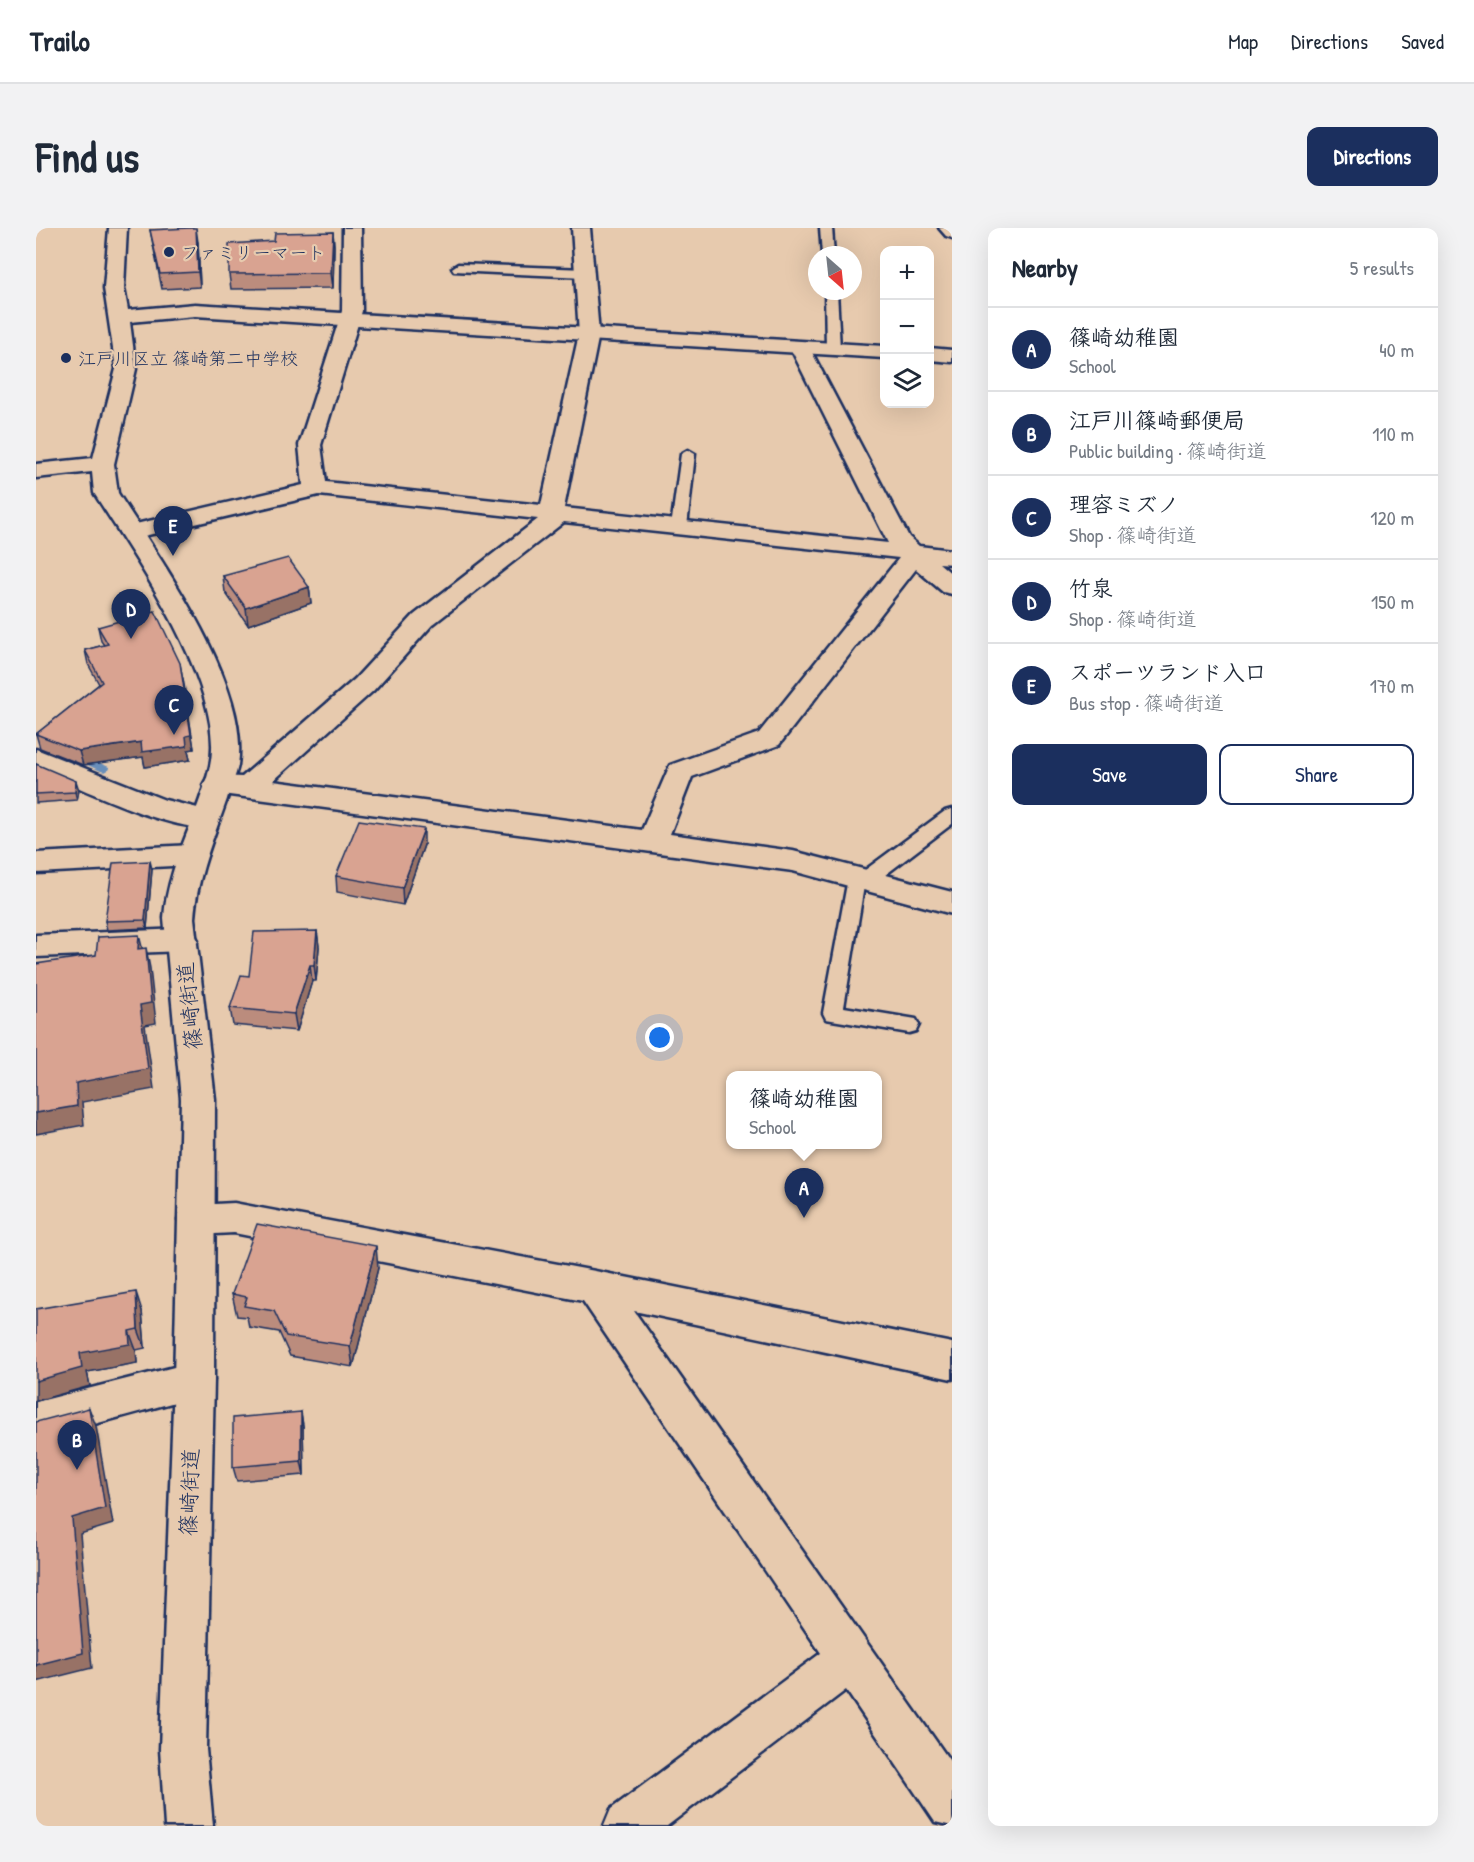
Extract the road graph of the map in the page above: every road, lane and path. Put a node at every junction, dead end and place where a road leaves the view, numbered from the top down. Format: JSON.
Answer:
{"nodes":[{"id":1,"x":118,"y":228,"type":"edge"},
{"id":2,"x":352,"y":228,"type":"edge"},
{"id":3,"x":581,"y":228,"type":"edge"},
{"id":4,"x":826,"y":228,"type":"edge"},
{"id":5,"x":948,"y":228,"type":"edge"},
{"id":6,"x":952,"y":232,"type":"edge"},
{"id":7,"x":827,"y":246,"type":"edge"},
{"id":8,"x":458,"y":268,"type":"dead end"},
{"id":9,"x":585,"y":273,"type":"junction"},
{"id":10,"x":831,"y":300,"type":"edge"},
{"id":11,"x":119,"y":317,"type":"junction"},
{"id":12,"x":349,"y":320,"type":"junction"},
{"id":13,"x":589,"y":334,"type":"junction"},
{"id":14,"x":800,"y":347,"type":"junction"},
{"id":15,"x":833,"y":349,"type":"junction"},
{"id":16,"x":880,"y":352,"type":"edge"},
{"id":17,"x":934,"y":354,"type":"edge"},
{"id":18,"x":952,"y":356,"type":"edge"},
{"id":19,"x":688,"y":454,"type":"dead end"},
{"id":20,"x":104,"y":464,"type":"junction"},
{"id":21,"x":36,"y":471,"type":"edge"},
{"id":22,"x":319,"y":488,"type":"junction"},
{"id":23,"x":555,"y":514,"type":"junction"},
{"id":24,"x":679,"y":527,"type":"junction"},
{"id":25,"x":131,"y":532,"type":"junction"},
{"id":26,"x":915,"y":554,"type":"junction"},
{"id":27,"x":952,"y":557,"type":"edge"},
{"id":28,"x":952,"y":587,"type":"edge"},
{"id":29,"x":36,"y":758,"type":"edge"},
{"id":30,"x":233,"y":786,"type":"junction"},
{"id":31,"x":952,"y":815,"type":"edge"},
{"id":32,"x":204,"y":819,"type":"junction"},
{"id":33,"x":652,"y":842,"type":"junction"},
{"id":34,"x":192,"y":855,"type":"junction"},
{"id":35,"x":36,"y":863,"type":"edge"},
{"id":36,"x":860,"y":879,"type":"junction"},
{"id":37,"x":952,"y":903,"type":"edge"},
{"id":38,"x":182,"y":940,"type":"junction"},
{"id":39,"x":36,"y":946,"type":"edge"},
{"id":40,"x":909,"y":1025,"type":"dead end"},
{"id":41,"x":196,"y":1220,"type":"junction"},
{"id":42,"x":596,"y":1287,"type":"junction"},
{"id":43,"x":952,"y":1361,"type":"edge"},
{"id":44,"x":194,"y":1380,"type":"junction"},
{"id":45,"x":36,"y":1421,"type":"edge"},
{"id":46,"x":851,"y":1658,"type":"junction"},
{"id":47,"x":952,"y":1805,"type":"edge"},
{"id":48,"x":189,"y":1826,"type":"edge"},
{"id":49,"x":628,"y":1826,"type":"edge"}],
"edges":[{"from":1,"to":11,"type":"street","name":"篠崎街道"},
{"from":2,"to":12,"type":"street"},
{"from":3,"to":9,"type":"street"},
{"from":4,"to":7,"type":"lane"},
{"from":5,"to":6,"type":"street"},
{"from":8,"to":9,"type":"lane"},
{"from":9,"to":13,"type":"street"},
{"from":10,"to":15,"type":"lane"},
{"from":11,"to":12,"type":"street"},
{"from":11,"to":20,"type":"street","name":"篠崎街道"},
{"from":12,"to":13,"type":"street"},
{"from":12,"to":22,"type":"street"},
{"from":13,"to":14,"type":"street"},
{"from":13,"to":23,"type":"street"},
{"from":14,"to":15,"type":"street"},
{"from":14,"to":26,"type":"street"},
{"from":15,"to":16,"type":"street"},
{"from":17,"to":18,"type":"street"},
{"from":19,"to":24,"type":"lane"},
{"from":20,"to":21,"type":"street"},
{"from":20,"to":25,"type":"street","name":"篠崎街道"},
{"from":22,"to":23,"type":"street"},
{"from":22,"to":25,"type":"street"},
{"from":23,"to":24,"type":"street"},
{"from":23,"to":30,"type":"street"},
{"from":24,"to":26,"type":"street"},
{"from":25,"to":30,"type":"street","name":"篠崎街道"},
{"from":26,"to":27,"type":"street"},
{"from":26,"to":28,"type":"street"},
{"from":26,"to":33,"type":"street"},
{"from":29,"to":32,"type":"street"},
{"from":30,"to":32,"type":"street","name":"篠崎街道"},
{"from":30,"to":33,"type":"street"},
{"from":31,"to":36,"type":"lane"},
{"from":32,"to":34,"type":"street","name":"篠崎街道"},
{"from":33,"to":36,"type":"street"},
{"from":34,"to":35,"type":"street"},
{"from":34,"to":38,"type":"street","name":"篠崎街道"},
{"from":36,"to":37,"type":"street"},
{"from":36,"to":40,"type":"lane"},
{"from":38,"to":39,"type":"street"},
{"from":38,"to":41,"type":"street","name":"篠崎街道"},
{"from":41,"to":42,"type":"street"},
{"from":41,"to":44,"type":"street","name":"篠崎街道"},
{"from":42,"to":43,"type":"street"},
{"from":42,"to":46,"type":"street"},
{"from":44,"to":45,"type":"street"},
{"from":44,"to":48,"type":"street","name":"篠崎街道"},
{"from":46,"to":47,"type":"street"},
{"from":46,"to":49,"type":"street"}]}
